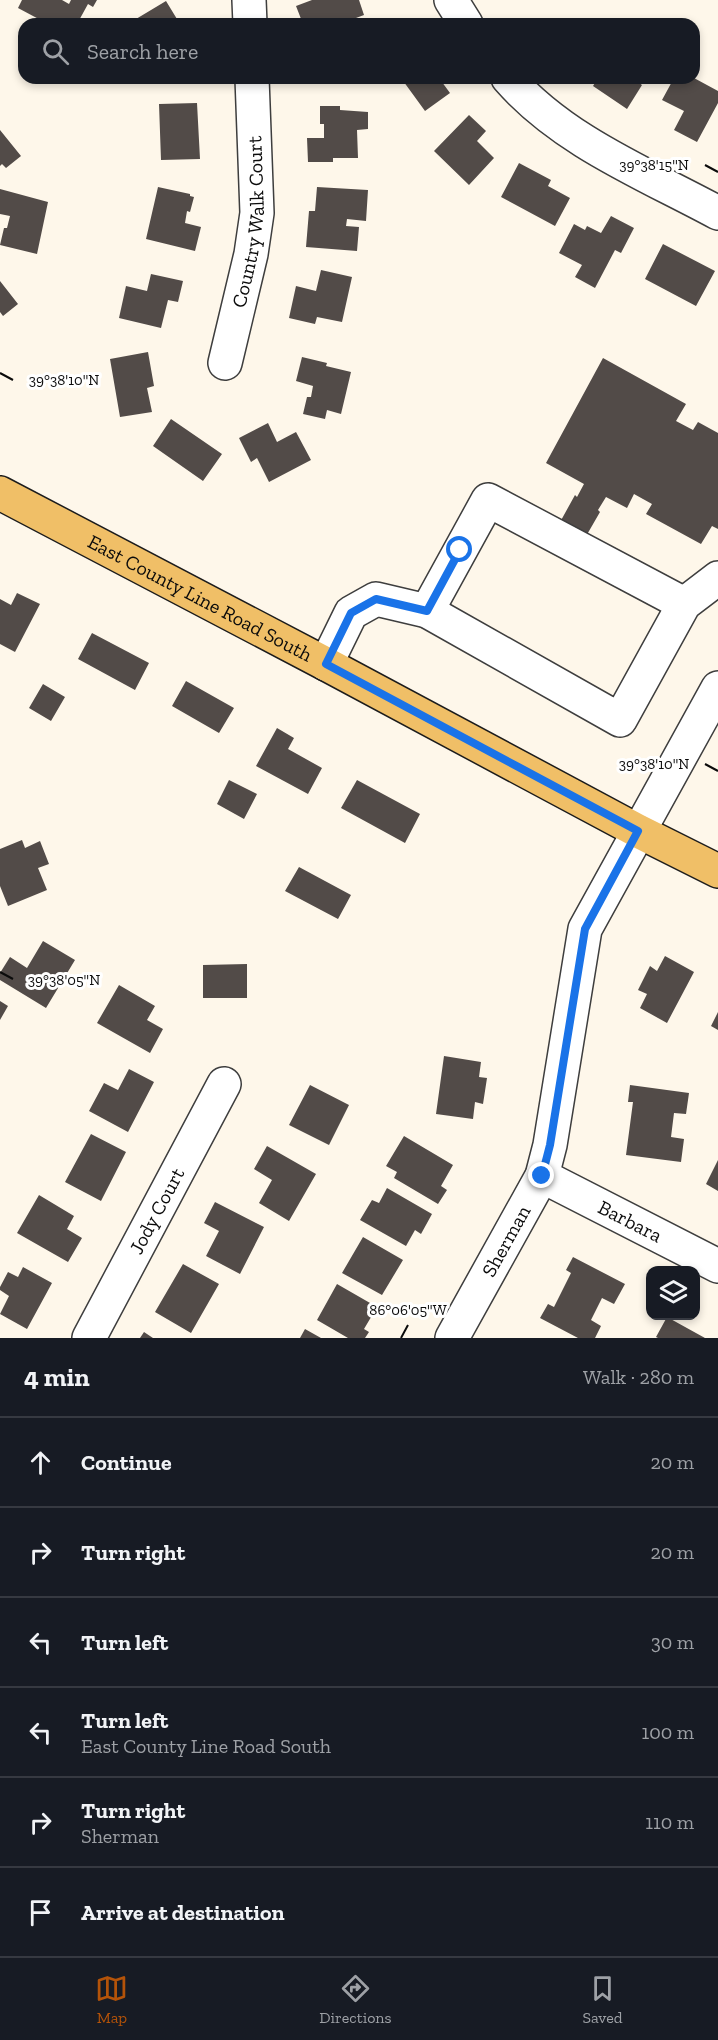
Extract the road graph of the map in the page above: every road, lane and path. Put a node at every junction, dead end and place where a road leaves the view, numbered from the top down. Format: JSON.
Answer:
{"nodes":[{"id":1,"x":249,"y":0,"type":"edge"},
{"id":2,"x":451,"y":0,"type":"edge"},
{"id":3,"x":250,"y":18,"type":"edge"},
{"id":4,"x":462,"y":18,"type":"edge"},
{"id":5,"x":252,"y":84,"type":"edge"},
{"id":6,"x":514,"y":84,"type":"edge"},
{"id":7,"x":718,"y":213,"type":"edge"},
{"id":8,"x":225,"y":363,"type":"dead end"},
{"id":9,"x":0,"y":493,"type":"edge"},
{"id":10,"x":718,"y":578,"type":"edge"},
{"id":11,"x":684,"y":604,"type":"junction"},
{"id":12,"x":427,"y":611,"type":"junction"},
{"id":13,"x":326,"y":664,"type":"junction"},
{"id":14,"x":718,"y":688,"type":"edge"},
{"id":15,"x":638,"y":831,"type":"junction"},
{"id":16,"x":718,"y":871,"type":"edge"},
{"id":17,"x":225,"y":1084,"type":"dead end"},
{"id":18,"x":542,"y":1176,"type":"junction"},
{"id":19,"x":718,"y":1266,"type":"edge"},
{"id":20,"x":89,"y":1338,"type":"edge"},
{"id":21,"x":452,"y":1338,"type":"edge"}],
"edges":[{"from":1,"to":3,"type":"street"},
{"from":2,"to":4,"type":"street"},
{"from":5,"to":8,"type":"street","name":"Country Walk Court"},
{"from":6,"to":7,"type":"street"},
{"from":9,"to":13,"type":"main road","name":"East County Line Road South"},
{"from":10,"to":11,"type":"street"},
{"from":11,"to":12,"type":"street"},
{"from":11,"to":12,"type":"street"},
{"from":12,"to":13,"type":"street"},
{"from":13,"to":15,"type":"main road","name":"East County Line Road South"},
{"from":14,"to":15,"type":"street","name":"Sherman"},
{"from":15,"to":16,"type":"main road","name":"East County Line Road South"},
{"from":15,"to":18,"type":"street","name":"Sherman"},
{"from":17,"to":20,"type":"street","name":"Jody Court"},
{"from":18,"to":19,"type":"street","name":"Barbara"},
{"from":18,"to":21,"type":"street","name":"Sherman"}]}
